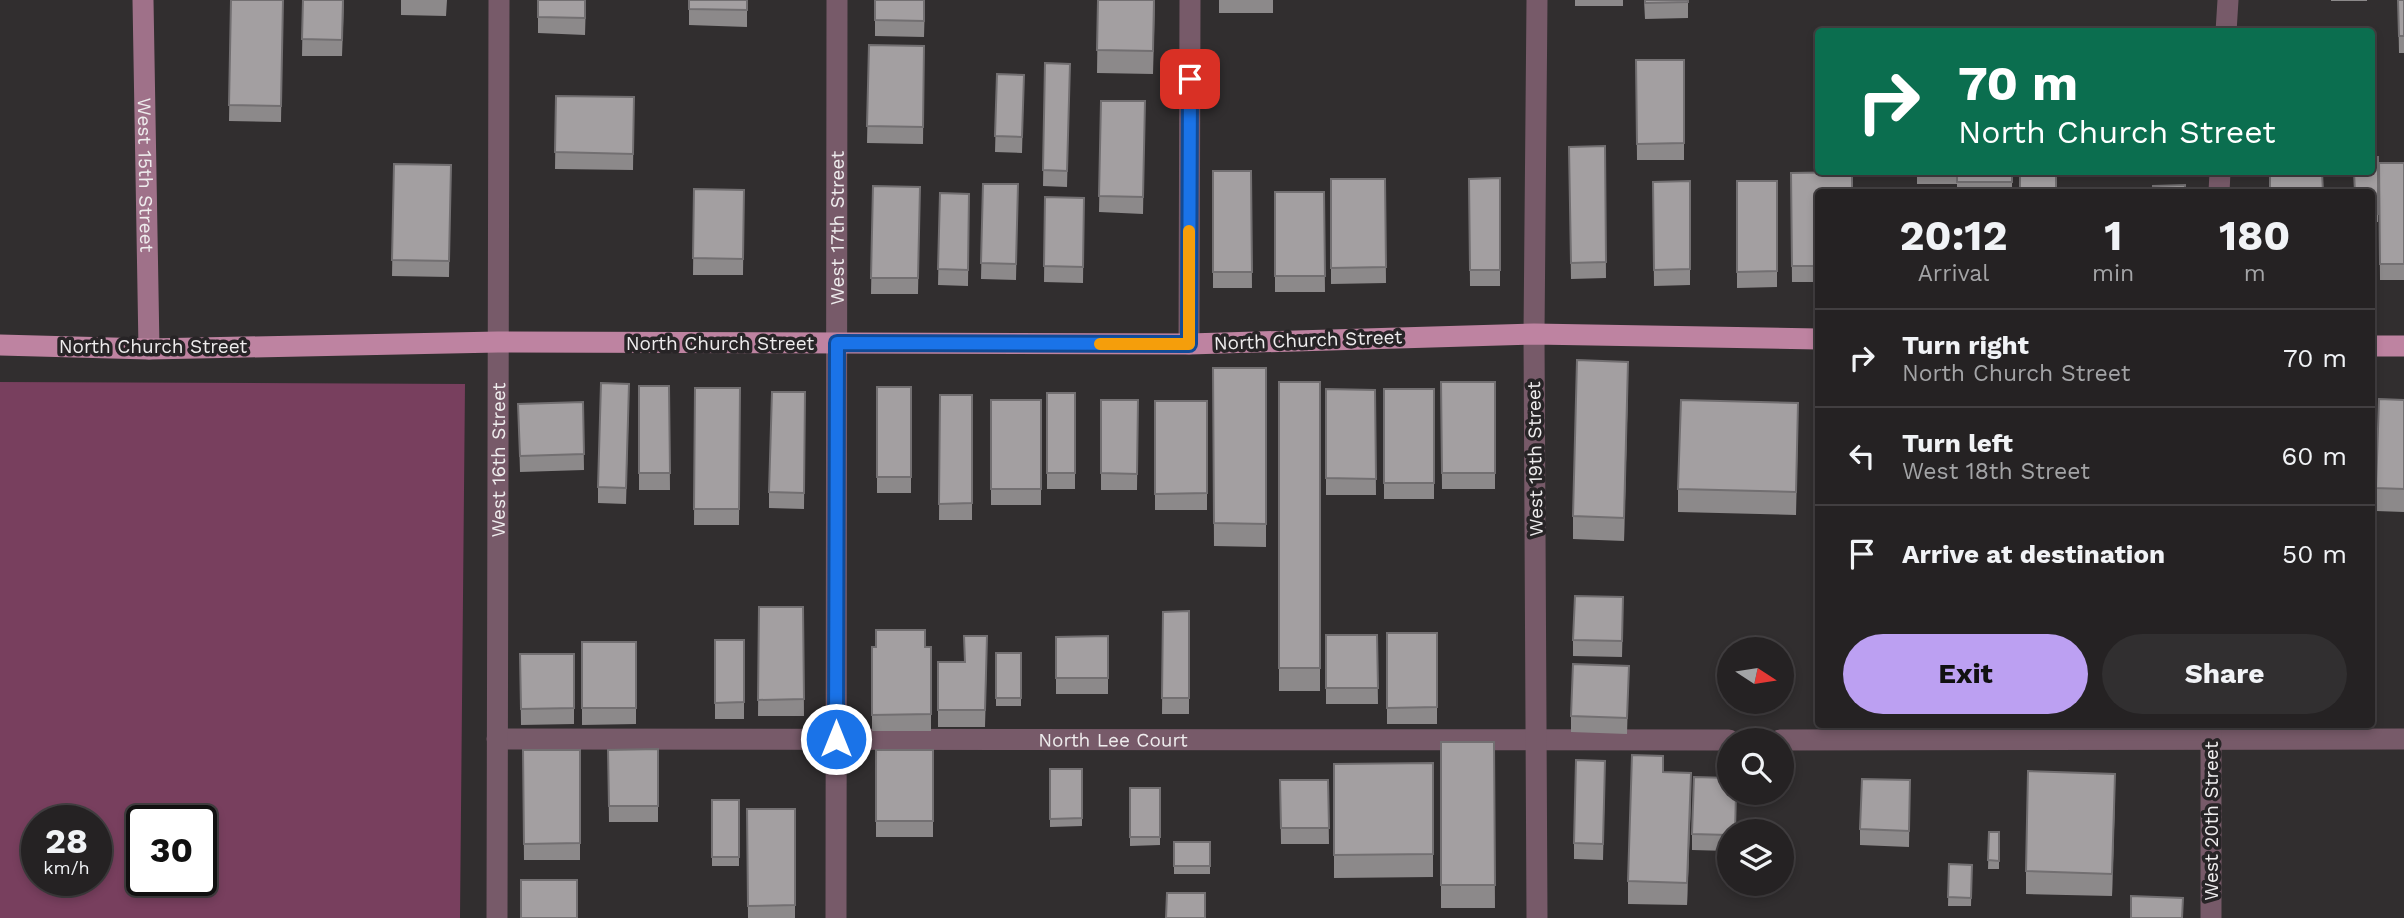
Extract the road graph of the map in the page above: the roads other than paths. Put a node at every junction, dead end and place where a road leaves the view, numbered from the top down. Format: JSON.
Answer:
{"nodes":[{"id":1,"x":143,"y":0,"type":"edge"},
{"id":2,"x":499,"y":0,"type":"edge"},
{"id":3,"x":837,"y":0,"type":"edge"},
{"id":4,"x":1190,"y":0,"type":"edge"},
{"id":5,"x":1538,"y":0,"type":"edge"},
{"id":6,"x":2228,"y":0,"type":"edge"},
{"id":7,"x":2226,"y":28,"type":"edge"},
{"id":8,"x":1534,"y":334,"type":"junction"},
{"id":9,"x":1815,"y":339,"type":"edge"},
{"id":10,"x":498,"y":342,"type":"junction"},
{"id":11,"x":837,"y":343,"type":"junction"},
{"id":12,"x":1189,"y":344,"type":"junction"},
{"id":13,"x":0,"y":345,"type":"edge"},
{"id":14,"x":2375,"y":346,"type":"edge"},
{"id":15,"x":2404,"y":346,"type":"edge"},
{"id":16,"x":149,"y":349,"type":"junction"},
{"id":17,"x":2211,"y":732,"type":"edge"},
{"id":18,"x":497,"y":739,"type":"junction"},
{"id":19,"x":836,"y":739,"type":"junction"},
{"id":20,"x":2404,"y":739,"type":"edge"},
{"id":21,"x":1717,"y":740,"type":"edge"},
{"id":22,"x":1794,"y":740,"type":"edge"},
{"id":23,"x":1537,"y":741,"type":"junction"},
{"id":24,"x":497,"y":918,"type":"edge"},
{"id":25,"x":836,"y":918,"type":"edge"},
{"id":26,"x":1537,"y":918,"type":"edge"},
{"id":27,"x":2211,"y":918,"type":"edge"}],
"edges":[{"from":1,"to":16,"type":"main road","name":"West 15th Street"},
{"from":2,"to":10,"type":"street","name":"West 16th Street"},
{"from":3,"to":11,"type":"street","name":"West 17th Street"},
{"from":4,"to":12,"type":"street"},
{"from":5,"to":8,"type":"street","name":"West 19th Street"},
{"from":6,"to":7,"type":"street"},
{"from":8,"to":9,"type":"main road","name":"North Church Street"},
{"from":8,"to":12,"type":"main road","name":"North Church Street"},
{"from":8,"to":23,"type":"street","name":"West 19th Street"},
{"from":10,"to":11,"type":"main road","name":"North Church Street"},
{"from":10,"to":16,"type":"main road","name":"North Church Street"},
{"from":10,"to":18,"type":"street","name":"West 16th Street"},
{"from":11,"to":12,"type":"main road","name":"North Church Street"},
{"from":11,"to":19,"type":"street","name":"West 17th Street"},
{"from":13,"to":16,"type":"main road","name":"North Church Street"},
{"from":14,"to":15,"type":"main road"},
{"from":17,"to":20,"type":"street"},
{"from":17,"to":22,"type":"street"},
{"from":17,"to":27,"type":"street","name":"West 20th Street"},
{"from":18,"to":19,"type":"street","name":"North Lee Court"},
{"from":18,"to":24,"type":"street","name":"West 16th Street"},
{"from":19,"to":23,"type":"street","name":"North Lee Court"},
{"from":19,"to":25,"type":"street","name":"West 17th Street"},
{"from":21,"to":23,"type":"street","name":"North Lee Court"},
{"from":23,"to":26,"type":"street","name":"West 19th Street"}]}
